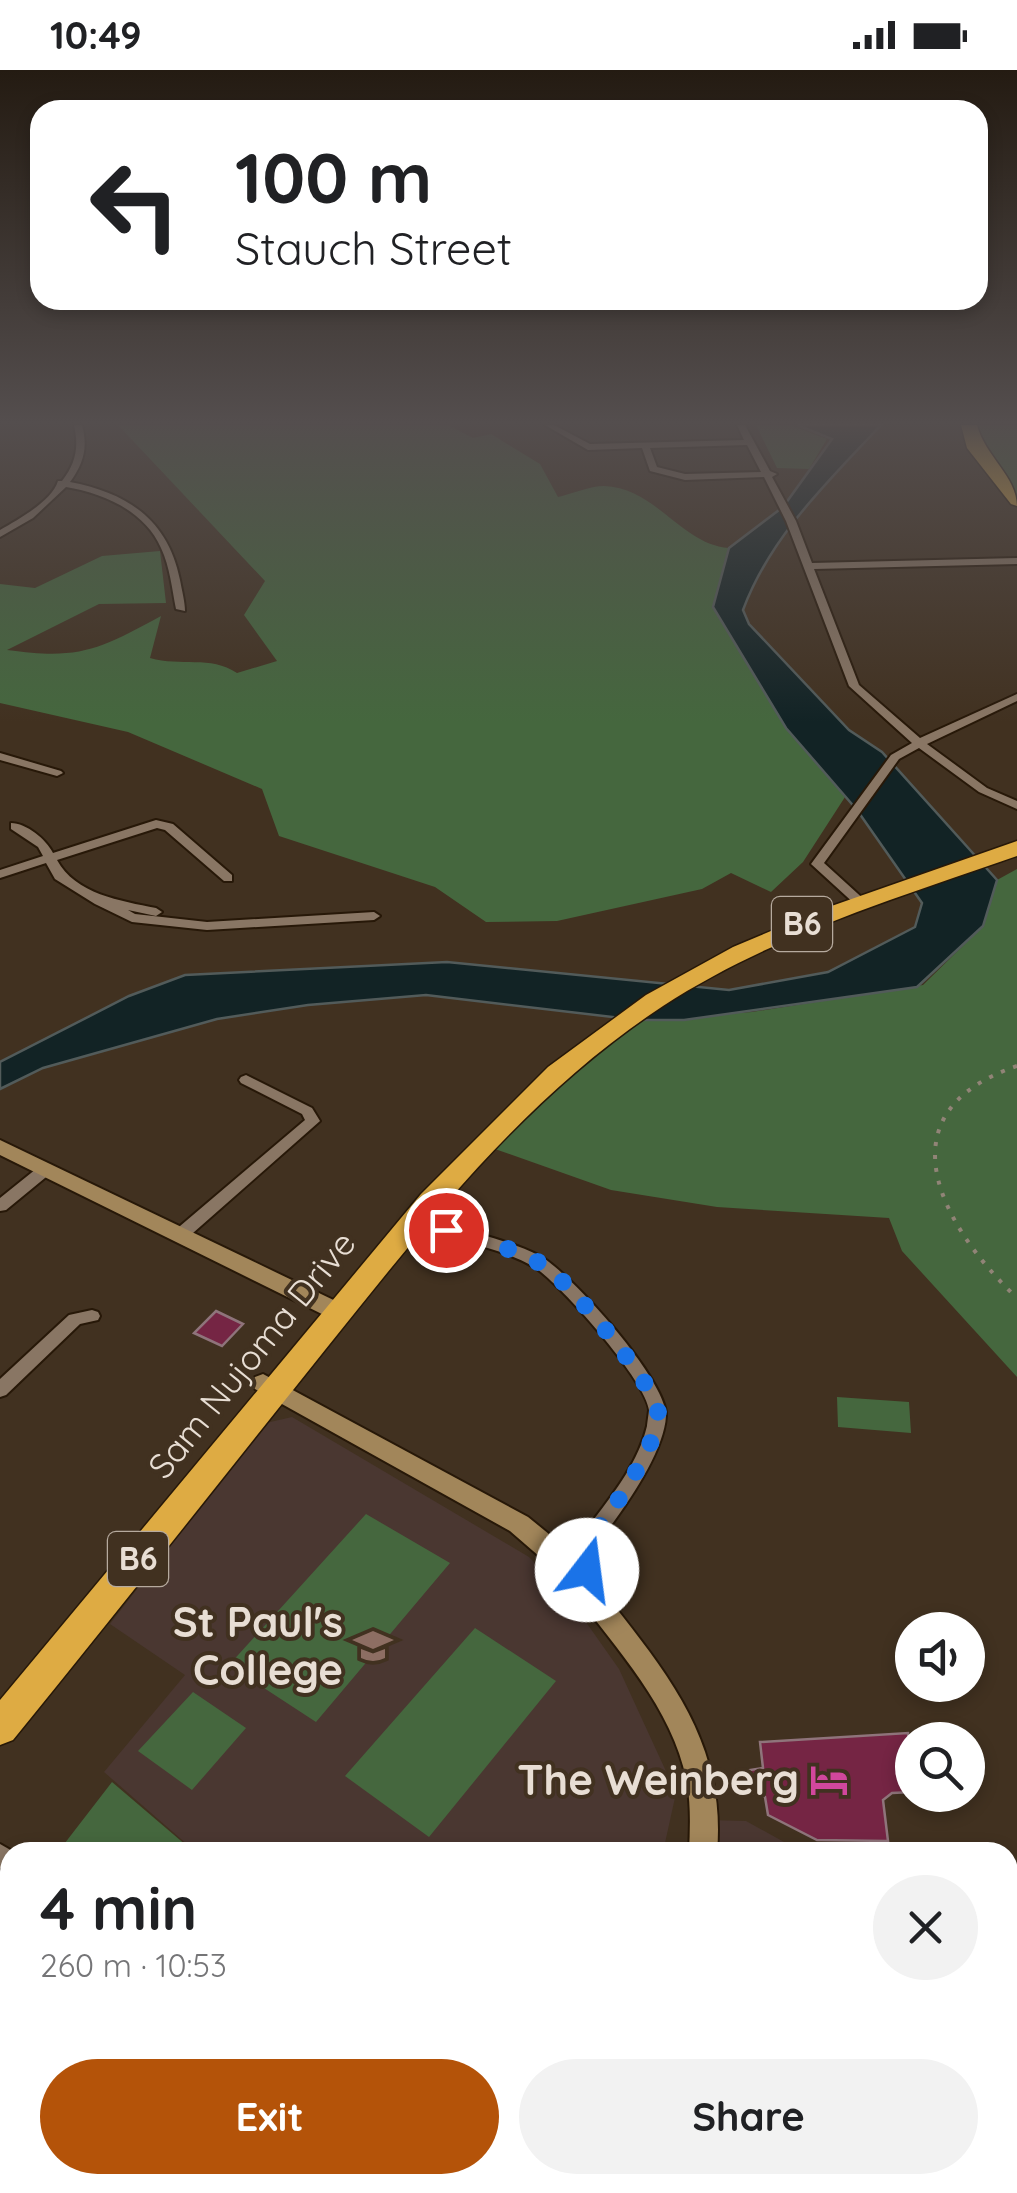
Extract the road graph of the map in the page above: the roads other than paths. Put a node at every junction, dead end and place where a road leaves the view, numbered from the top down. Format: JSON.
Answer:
{"nodes":[{"id":1,"x":140,"y":524,"type":"edge"},
{"id":2,"x":790,"y":524,"type":"edge"},
{"id":3,"x":1017,"y":561,"type":"edge"},
{"id":4,"x":810,"y":566,"type":"junction"},
{"id":5,"x":180,"y":609,"type":"dead end"},
{"id":6,"x":1017,"y":697,"type":"edge"},
{"id":7,"x":919,"y":743,"type":"junction"},
{"id":8,"x":0,"y":756,"type":"edge"},
{"id":9,"x":57,"y":773,"type":"dead end"},
{"id":10,"x":1017,"y":805,"type":"edge"},
{"id":11,"x":14,"y":826,"type":"dead end"},
{"id":12,"x":1017,"y":848,"type":"edge"},
{"id":13,"x":48,"y":858,"type":"junction"},
{"id":14,"x":0,"y":874,"type":"edge"},
{"id":15,"x":228,"y":878,"type":"dead end"},
{"id":16,"x":862,"y":903,"type":"junction"},
{"id":17,"x":374,"y":916,"type":"dead end"},
{"id":18,"x":246,"y":1080,"type":"dead end"},
{"id":19,"x":0,"y":1148,"type":"edge"},
{"id":20,"x":46,"y":1169,"type":"junction"},
{"id":21,"x":0,"y":1206,"type":"edge"},
{"id":22,"x":446,"y":1230,"type":"dead end"},
{"id":23,"x":179,"y":1236,"type":"junction"},
{"id":24,"x":332,"y":1309,"type":"junction"},
{"id":25,"x":92,"y":1316,"type":"dead end"},
{"id":26,"x":268,"y":1386,"type":"junction"},
{"id":27,"x":0,"y":1390,"type":"edge"},
{"id":28,"x":579,"y":1564,"type":"junction"},
{"id":29,"x":0,"y":1702,"type":"edge"},
{"id":30,"x":0,"y":1728,"type":"edge"},
{"id":31,"x":703,"y":1842,"type":"edge"}],
"edges":[{"from":1,"to":5,"type":"street"},
{"from":2,"to":4,"type":"street"},
{"from":3,"to":4,"type":"street"},
{"from":4,"to":7,"type":"street"},
{"from":6,"to":7,"type":"street"},
{"from":7,"to":10,"type":"street"},
{"from":7,"to":16,"type":"street"},
{"from":8,"to":9,"type":"street"},
{"from":11,"to":13,"type":"street"},
{"from":12,"to":16,"type":"highway","name":"Sam Nujoma Drive","number":"B6"},
{"from":13,"to":14,"type":"street"},
{"from":13,"to":15,"type":"street"},
{"from":13,"to":17,"type":"street"},
{"from":16,"to":24,"type":"highway","name":"Sam Nujoma Drive","number":"B6"},
{"from":18,"to":23,"type":"street"},
{"from":19,"to":20,"type":"main road"},
{"from":20,"to":21,"type":"street"},
{"from":20,"to":23,"type":"main road"},
{"from":22,"to":28,"type":"street"},
{"from":23,"to":24,"type":"main road"},
{"from":24,"to":26,"type":"highway","name":"Sam Nujoma Drive","number":"B6"},
{"from":25,"to":27,"type":"street"},
{"from":26,"to":28,"type":"main road"},
{"from":26,"to":29,"type":"highway","name":"Sam Nujoma Drive","number":"B6"},
{"from":26,"to":30,"type":"highway","name":"Sam Nujoma Drive","number":"B6"},
{"from":28,"to":31,"type":"main road"}]}
